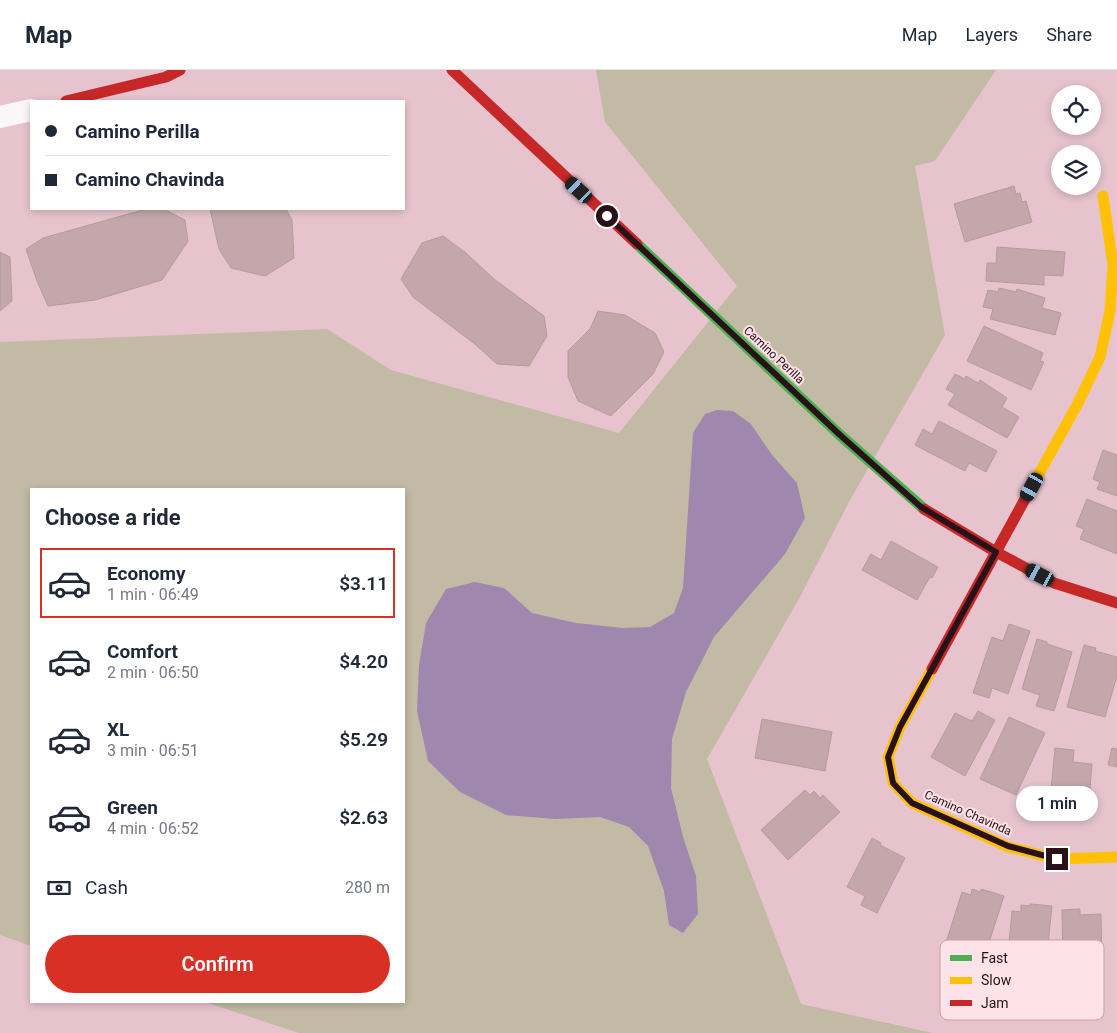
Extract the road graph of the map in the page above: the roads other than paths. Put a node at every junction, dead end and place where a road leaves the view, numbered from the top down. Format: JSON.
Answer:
{"nodes":[{"id":1,"x":180,"y":70,"type":"edge"},
{"id":2,"x":452,"y":70,"type":"edge"},
{"id":3,"x":70,"y":100,"type":"edge"},
{"id":4,"x":30,"y":110,"type":"edge"},
{"id":5,"x":0,"y":117,"type":"edge"},
{"id":6,"x":1103,"y":196,"type":"dead end"},
{"id":7,"x":996,"y":552,"type":"junction"},
{"id":8,"x":1117,"y":603,"type":"edge"},
{"id":9,"x":1117,"y":857,"type":"edge"}],
"edges":[{"from":1,"to":3,"type":"street"},
{"from":2,"to":7,"type":"street","name":"Camino Perilla"},
{"from":4,"to":5,"type":"street"},
{"from":6,"to":7,"type":"street","name":"Camino Chavinda"},
{"from":7,"to":8,"type":"street","name":"Camino Perilla"},
{"from":7,"to":9,"type":"street","name":"Camino Chavinda"}]}
